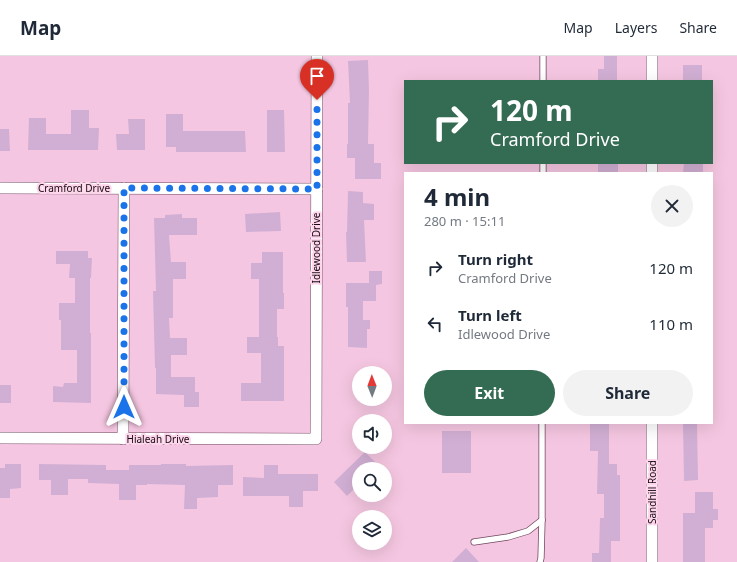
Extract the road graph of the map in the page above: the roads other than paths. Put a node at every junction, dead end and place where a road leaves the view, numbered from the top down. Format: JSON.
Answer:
{"nodes":[{"id":1,"x":317,"y":56,"type":"edge"},
{"id":2,"x":543,"y":56,"type":"edge"},
{"id":3,"x":652,"y":56,"type":"edge"},
{"id":4,"x":543,"y":80,"type":"edge"},
{"id":5,"x":652,"y":80,"type":"edge"},
{"id":6,"x":0,"y":188,"type":"edge"},
{"id":7,"x":124,"y":188,"type":"junction"},
{"id":8,"x":317,"y":189,"type":"junction"},
{"id":9,"x":542,"y":424,"type":"edge"},
{"id":10,"x":652,"y":424,"type":"edge"},
{"id":11,"x":0,"y":438,"type":"edge"},
{"id":12,"x":123,"y":439,"type":"junction"},
{"id":13,"x":316,"y":439,"type":"joint"},
{"id":14,"x":542,"y":520,"type":"junction"},
{"id":15,"x":474,"y":542,"type":"dead end"},
{"id":16,"x":540,"y":562,"type":"edge"},
{"id":17,"x":652,"y":562,"type":"edge"}],
"edges":[{"from":1,"to":8,"type":"street","name":"Idlewood Drive"},
{"from":2,"to":4,"type":"lane"},
{"from":3,"to":5,"type":"street"},
{"from":6,"to":7,"type":"street","name":"Cramford Drive"},
{"from":7,"to":8,"type":"street","name":"Cramford Drive"},
{"from":7,"to":12,"type":"street"},
{"from":8,"to":13,"type":"street","name":"Idlewood Drive"},
{"from":9,"to":14,"type":"lane"},
{"from":10,"to":17,"type":"street","name":"Sandhill Road"},
{"from":11,"to":12,"type":"street","name":"Hialeah Drive"},
{"from":12,"to":13,"type":"street","name":"Hialeah Drive"},
{"from":14,"to":15,"type":"lane"},
{"from":14,"to":16,"type":"lane"}]}
